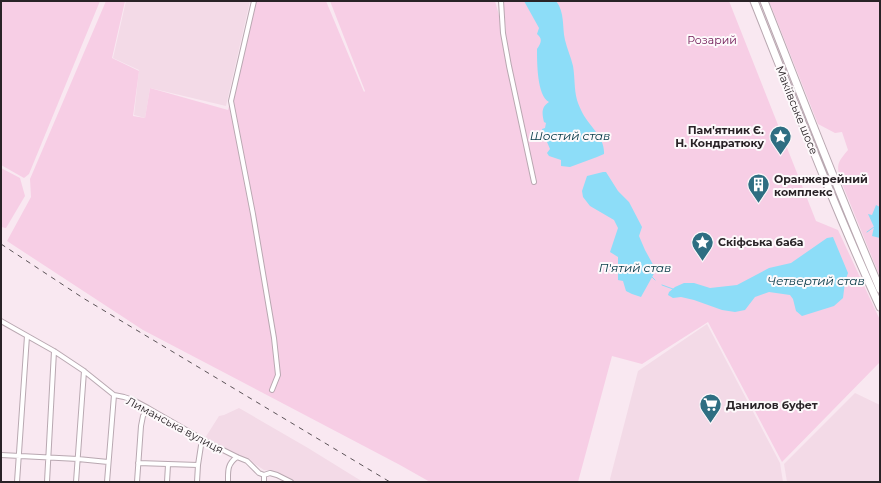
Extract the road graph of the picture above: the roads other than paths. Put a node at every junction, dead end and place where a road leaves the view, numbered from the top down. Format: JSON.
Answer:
{"nodes":[{"id":1,"x":254,"y":1,"type":"edge"},
{"id":2,"x":502,"y":1,"type":"edge"},
{"id":3,"x":754,"y":1,"type":"edge"},
{"id":4,"x":764,"y":1,"type":"edge"},
{"id":5,"x":534,"y":182,"type":"dead end"},
{"id":6,"x":880,"y":289,"type":"edge"},
{"id":7,"x":880,"y":307,"type":"edge"},
{"id":8,"x":1,"y":321,"type":"edge"},
{"id":9,"x":27,"y":336,"type":"junction"},
{"id":10,"x":54,"y":351,"type":"junction"},
{"id":11,"x":84,"y":371,"type":"junction"},
{"id":12,"x":272,"y":390,"type":"dead end"},
{"id":13,"x":114,"y":395,"type":"junction"},
{"id":14,"x":148,"y":408,"type":"junction"},
{"id":15,"x":202,"y":438,"type":"junction"},
{"id":16,"x":1,"y":455,"type":"edge"},
{"id":17,"x":18,"y":456,"type":"junction"},
{"id":18,"x":237,"y":457,"type":"junction"},
{"id":19,"x":48,"y":458,"type":"junction"},
{"id":20,"x":78,"y":459,"type":"junction"},
{"id":21,"x":108,"y":462,"type":"junction"},
{"id":22,"x":138,"y":463,"type":"junction"},
{"id":23,"x":168,"y":464,"type":"junction"},
{"id":24,"x":198,"y":465,"type":"junction"},
{"id":25,"x":264,"y":475,"type":"junction"},
{"id":26,"x":17,"y":482,"type":"edge"},
{"id":27,"x":47,"y":482,"type":"edge"},
{"id":28,"x":76,"y":482,"type":"edge"},
{"id":29,"x":106,"y":482,"type":"edge"},
{"id":30,"x":137,"y":482,"type":"edge"},
{"id":31,"x":167,"y":482,"type":"edge"},
{"id":32,"x":196,"y":482,"type":"edge"},
{"id":33,"x":228,"y":482,"type":"edge"},
{"id":34,"x":264,"y":482,"type":"edge"},
{"id":35,"x":291,"y":482,"type":"edge"}],
"edges":[{"from":1,"to":12,"type":"street"},
{"from":2,"to":5,"type":"street"},
{"from":3,"to":7,"type":"main road","name":"Макіївське шосе"},
{"from":4,"to":6,"type":"main road","name":"Макіївське шосе"},
{"from":8,"to":9,"type":"street","name":"Лиманська вулиця"},
{"from":9,"to":10,"type":"street","name":"Лиманська вулиця"},
{"from":9,"to":17,"type":"street"},
{"from":10,"to":11,"type":"street","name":"Лиманська вулиця"},
{"from":10,"to":19,"type":"street"},
{"from":11,"to":13,"type":"street","name":"Лиманська вулиця"},
{"from":11,"to":20,"type":"street"},
{"from":13,"to":14,"type":"street","name":"Лиманська вулиця"},
{"from":13,"to":21,"type":"street"},
{"from":14,"to":15,"type":"street","name":"Лиманська вулиця"},
{"from":14,"to":22,"type":"street"},
{"from":15,"to":18,"type":"street","name":"Лиманська вулиця"},
{"from":15,"to":24,"type":"street"},
{"from":16,"to":17,"type":"street"},
{"from":17,"to":19,"type":"street"},
{"from":17,"to":26,"type":"street"},
{"from":18,"to":25,"type":"street","name":"Лиманська вулиця"},
{"from":18,"to":33,"type":"street"},
{"from":19,"to":20,"type":"street"},
{"from":19,"to":27,"type":"street"},
{"from":20,"to":21,"type":"street"},
{"from":20,"to":28,"type":"street"},
{"from":21,"to":29,"type":"street"},
{"from":22,"to":23,"type":"street"},
{"from":22,"to":30,"type":"street"},
{"from":23,"to":24,"type":"street"},
{"from":23,"to":31,"type":"street"},
{"from":24,"to":32,"type":"street"},
{"from":25,"to":34,"type":"street"},
{"from":25,"to":35,"type":"street"}]}
